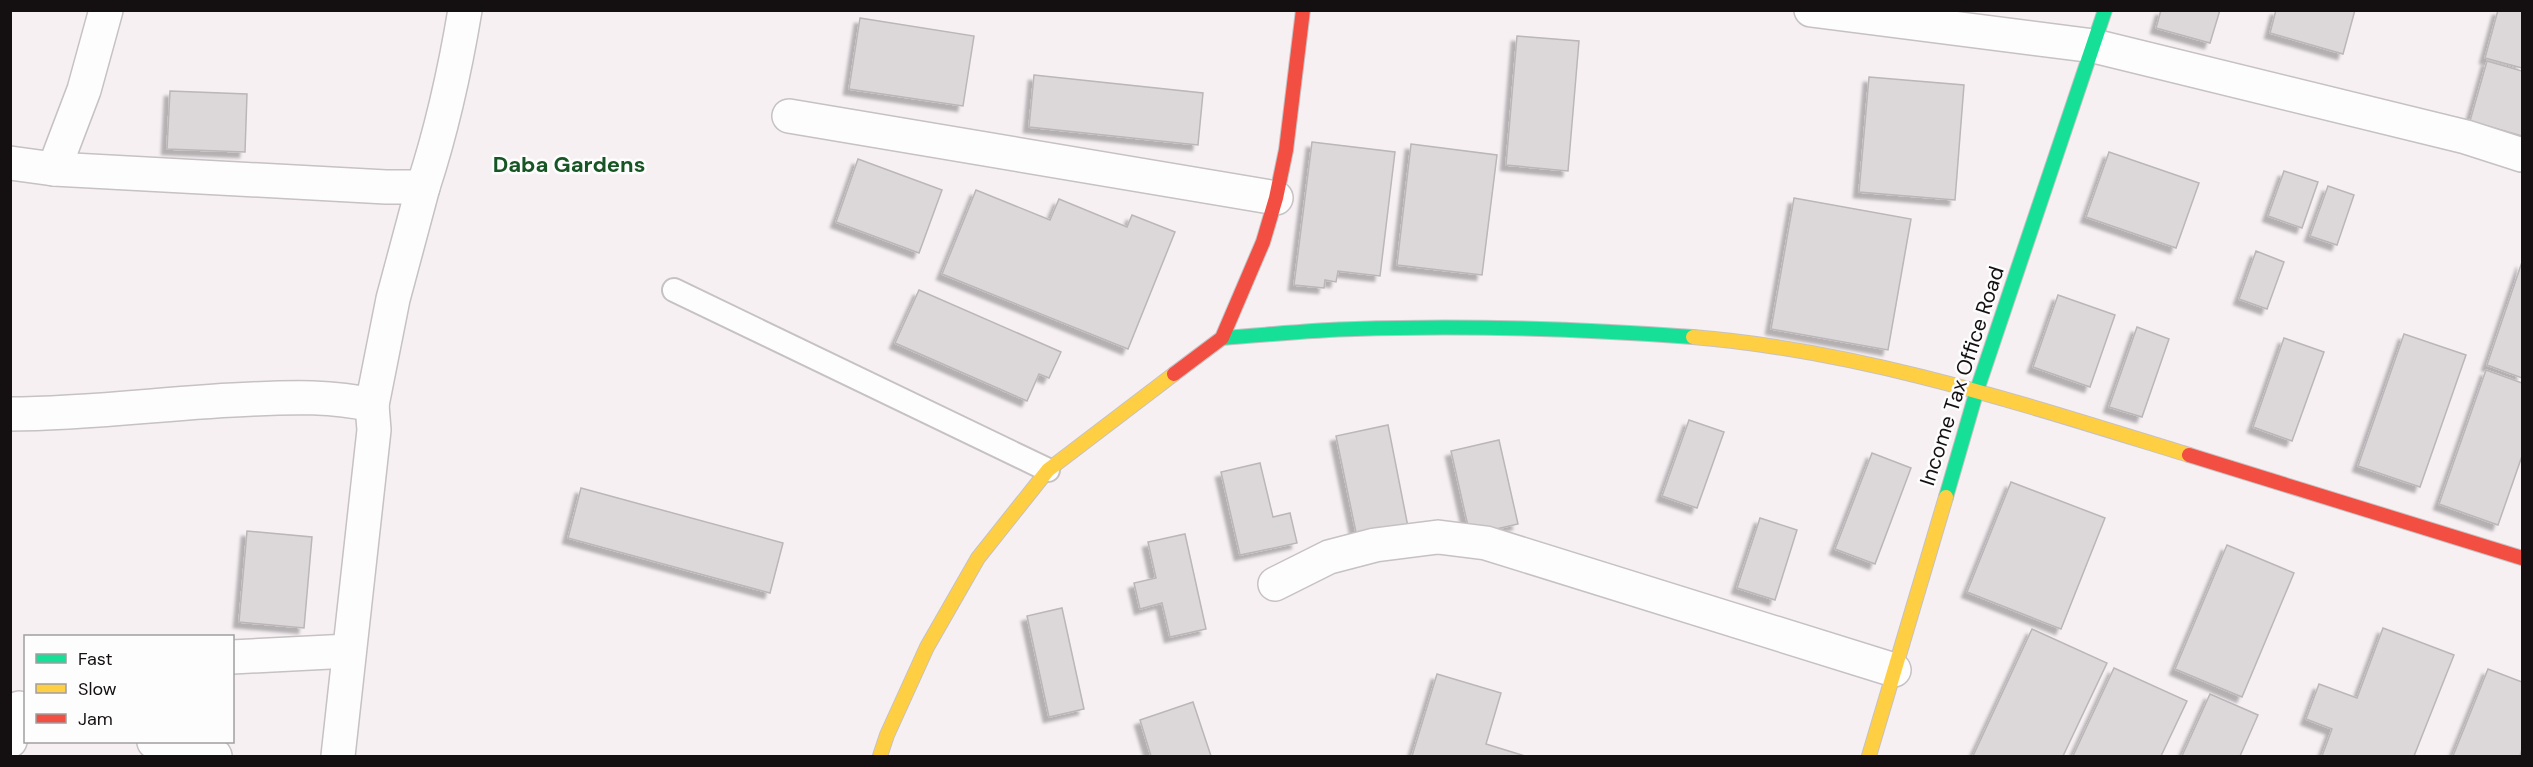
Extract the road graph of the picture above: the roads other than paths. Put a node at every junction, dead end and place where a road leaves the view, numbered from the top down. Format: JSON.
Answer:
{"nodes":[{"id":1,"x":106,"y":10,"type":"edge"},
{"id":2,"x":465,"y":10,"type":"edge"},
{"id":3,"x":1303,"y":10,"type":"edge"},
{"id":4,"x":1811,"y":10,"type":"edge"},
{"id":5,"x":2105,"y":10,"type":"edge"},
{"id":6,"x":2094,"y":46,"type":"junction"},
{"id":7,"x":789,"y":117,"type":"dead end"},
{"id":8,"x":2523,"y":155,"type":"edge"},
{"id":9,"x":10,"y":163,"type":"edge"},
{"id":10,"x":54,"y":169,"type":"junction"},
{"id":11,"x":423,"y":187,"type":"junction"},
{"id":12,"x":1276,"y":198,"type":"junction"},
{"id":13,"x":675,"y":290,"type":"dead end"},
{"id":14,"x":1222,"y":338,"type":"junction"},
{"id":15,"x":1977,"y":390,"type":"junction"},
{"id":16,"x":372,"y":405,"type":"junction"},
{"id":17,"x":10,"y":414,"type":"edge"},
{"id":18,"x":1048,"y":470,"type":"junction"},
{"id":19,"x":2523,"y":558,"type":"edge"},
{"id":20,"x":1275,"y":584,"type":"dead end"},
{"id":21,"x":349,"y":651,"type":"junction"},
{"id":22,"x":234,"y":657,"type":"edge"},
{"id":23,"x":1894,"y":670,"type":"junction"},
{"id":24,"x":18,"y":708,"type":"edge"},
{"id":25,"x":10,"y":741,"type":"edge"},
{"id":26,"x":162,"y":743,"type":"edge"},
{"id":27,"x":215,"y":756,"type":"edge"},
{"id":28,"x":338,"y":756,"type":"edge"},
{"id":29,"x":880,"y":756,"type":"edge"},
{"id":30,"x":1871,"y":756,"type":"edge"}],
"edges":[{"from":1,"to":10,"type":"street"},
{"from":2,"to":11,"type":"street"},
{"from":3,"to":12,"type":"street"},
{"from":4,"to":6,"type":"street"},
{"from":5,"to":6,"type":"street","name":"Income Tax Office Road"},
{"from":6,"to":8,"type":"street"},
{"from":6,"to":15,"type":"street","name":"Income Tax Office Road"},
{"from":7,"to":12,"type":"street"},
{"from":9,"to":10,"type":"street"},
{"from":10,"to":11,"type":"street"},
{"from":11,"to":16,"type":"street"},
{"from":12,"to":14,"type":"street"},
{"from":13,"to":18,"type":"lane"},
{"from":14,"to":15,"type":"street"},
{"from":14,"to":18,"type":"street"},
{"from":15,"to":19,"type":"street"},
{"from":15,"to":23,"type":"street","name":"Income Tax Office Road"},
{"from":16,"to":17,"type":"street"},
{"from":16,"to":21,"type":"street"},
{"from":18,"to":29,"type":"street"},
{"from":20,"to":23,"type":"street"},
{"from":21,"to":22,"type":"street"},
{"from":21,"to":28,"type":"street"},
{"from":23,"to":30,"type":"street","name":"Income Tax Office Road"},
{"from":24,"to":25,"type":"street"},
{"from":26,"to":27,"type":"street"}]}
